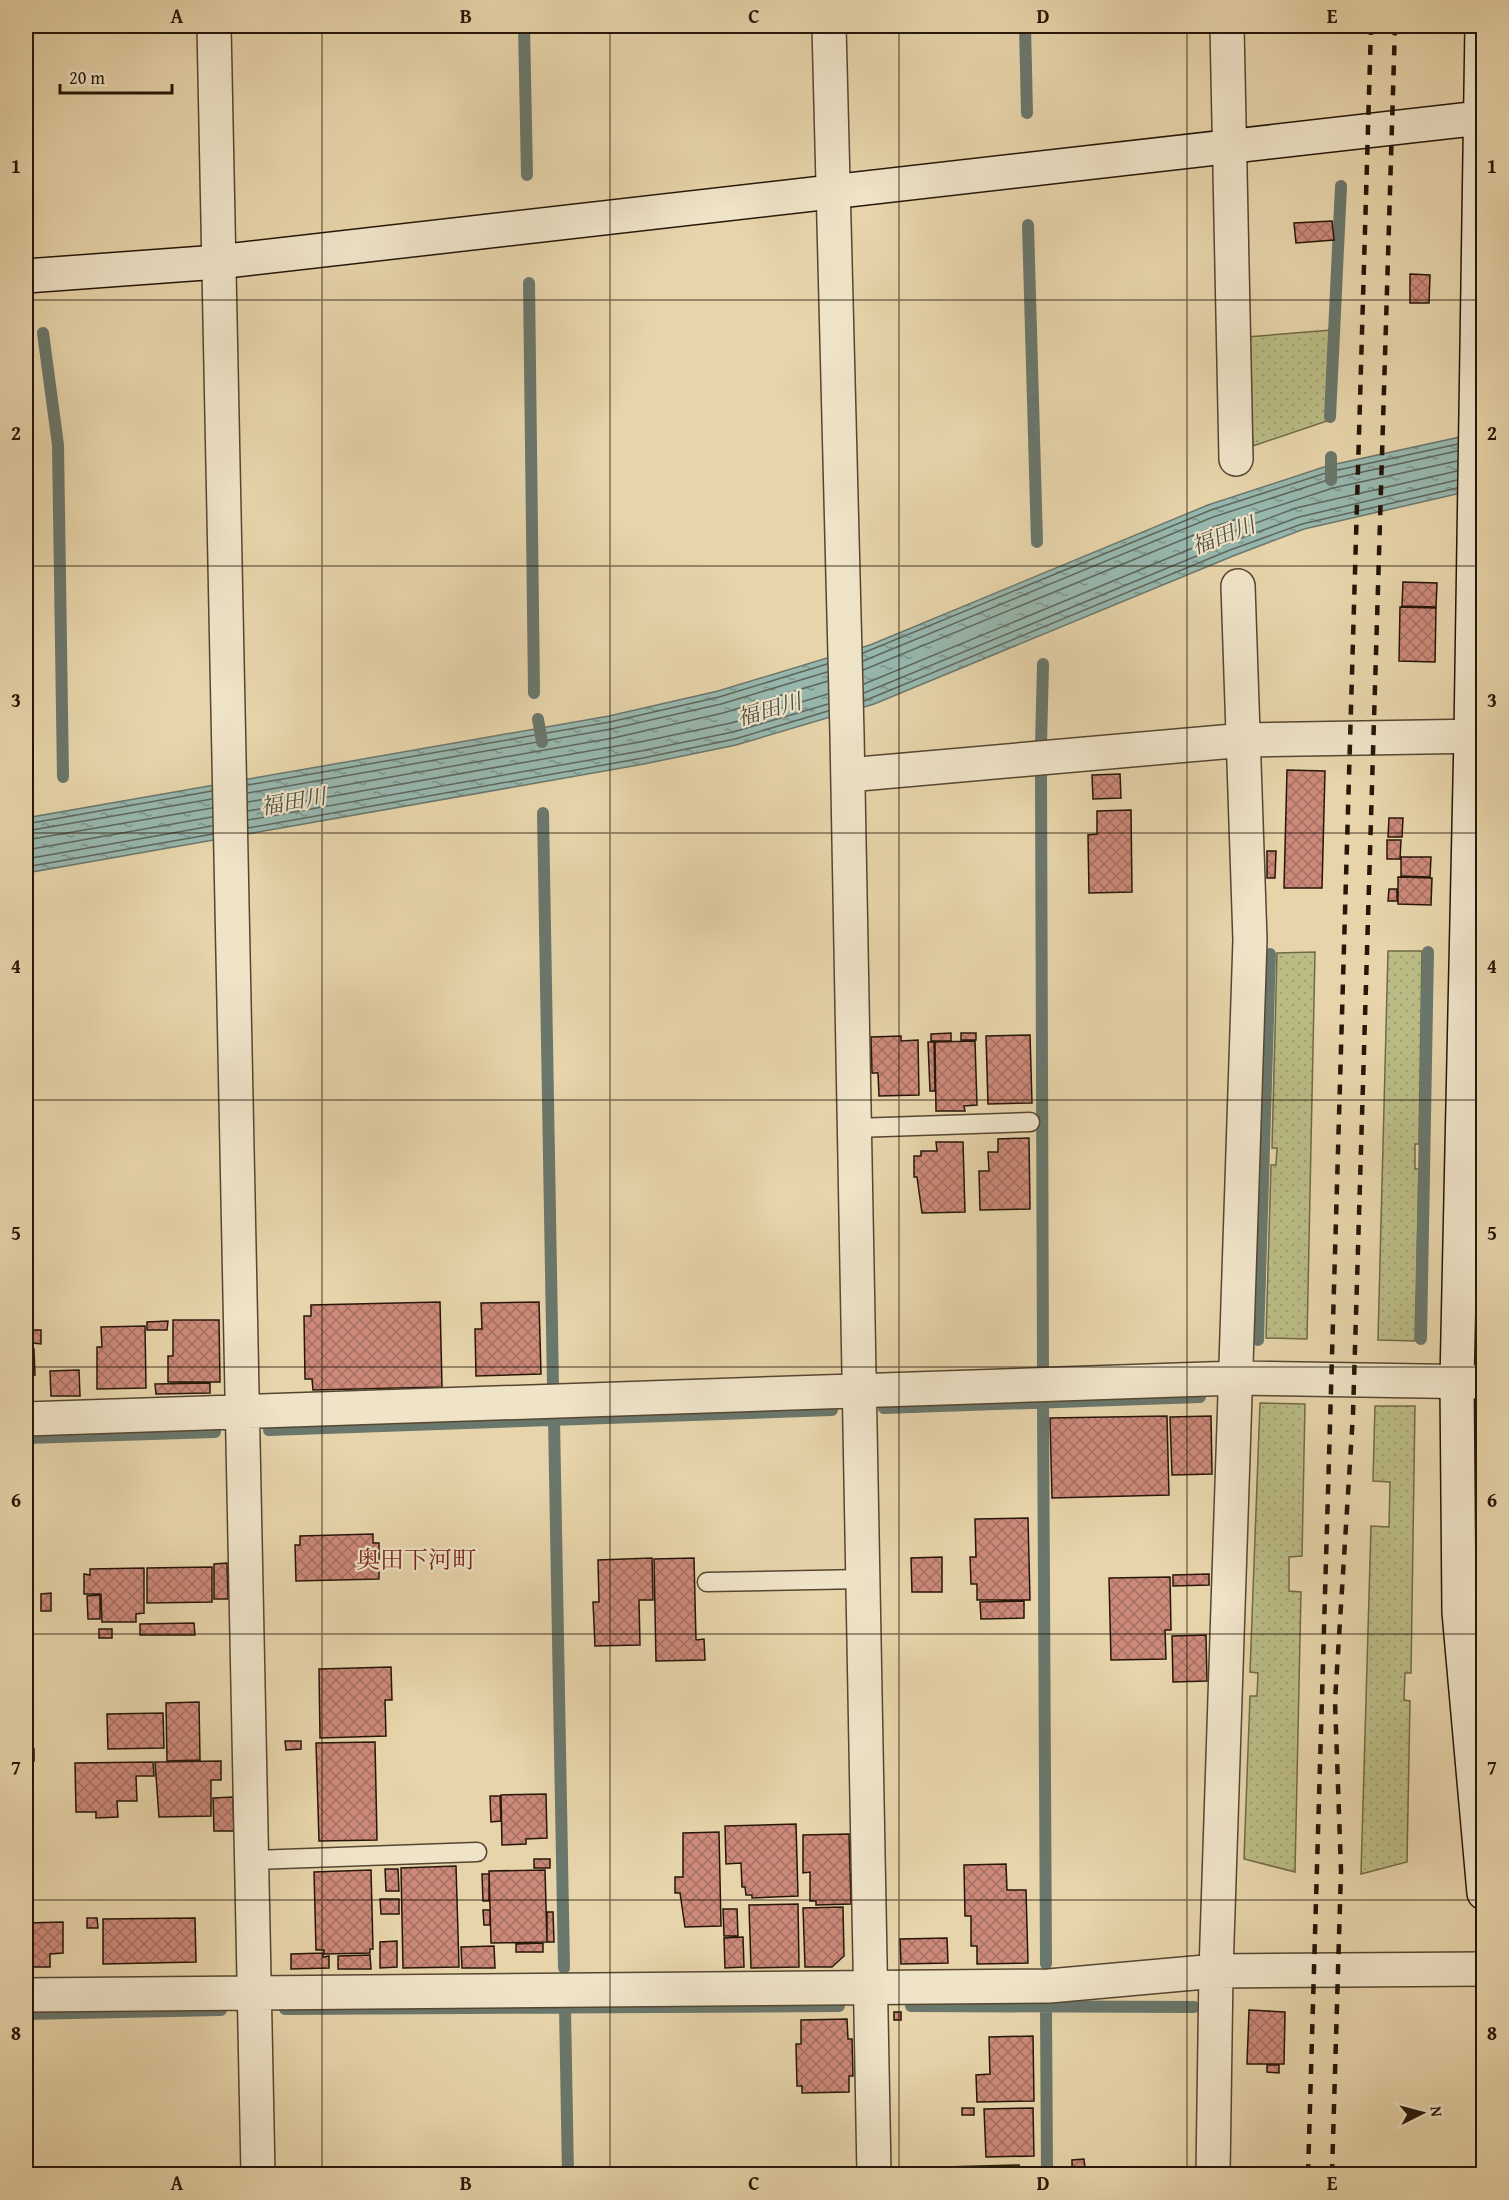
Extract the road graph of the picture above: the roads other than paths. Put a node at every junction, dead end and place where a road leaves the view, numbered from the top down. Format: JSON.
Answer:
{"nodes":[{"id":1,"x":214,"y":26,"type":"edge"},
{"id":2,"x":829,"y":26,"type":"edge"},
{"id":3,"x":1227,"y":26,"type":"edge"},
{"id":4,"x":1482,"y":26,"type":"edge"},
{"id":5,"x":1482,"y":118,"type":"edge"},
{"id":6,"x":1229,"y":146,"type":"junction"},
{"id":7,"x":833,"y":191,"type":"junction"},
{"id":8,"x":218,"y":262,"type":"junction"},
{"id":9,"x":26,"y":276,"type":"edge"},
{"id":10,"x":1236,"y":459,"type":"dead end"},
{"id":11,"x":1238,"y":586,"type":"dead end"},
{"id":12,"x":1477,"y":736,"type":"edge"},
{"id":13,"x":1245,"y":740,"type":"junction"},
{"id":14,"x":848,"y":775,"type":"junction"},
{"id":15,"x":1030,"y":1122,"type":"dead end"},
{"id":16,"x":855,"y":1128,"type":"junction"},
{"id":17,"x":1236,"y":1378,"type":"junction"},
{"id":18,"x":1470,"y":1382,"type":"edge"},
{"id":19,"x":860,"y":1391,"type":"junction"},
{"id":20,"x":242,"y":1411,"type":"junction"},
{"id":21,"x":26,"y":1419,"type":"edge"},
{"id":22,"x":863,"y":1579,"type":"junction"},
{"id":23,"x":707,"y":1582,"type":"dead end"},
{"id":24,"x":477,"y":1852,"type":"dead end"},
{"id":25,"x":251,"y":1860,"type":"junction"},
{"id":26,"x":1484,"y":1893,"type":"edge"},
{"id":27,"x":1484,"y":1969,"type":"edge"},
{"id":28,"x":1216,"y":1971,"type":"junction"},
{"id":29,"x":870,"y":1988,"type":"junction"},
{"id":30,"x":254,"y":1993,"type":"junction"},
{"id":31,"x":26,"y":1995,"type":"edge"},
{"id":32,"x":258,"y":2175,"type":"edge"},
{"id":33,"x":874,"y":2175,"type":"edge"},
{"id":34,"x":1213,"y":2175,"type":"edge"}],
"edges":[{"from":1,"to":8,"type":"street"},
{"from":2,"to":7,"type":"street"},
{"from":3,"to":6,"type":"street"},
{"from":4,"to":5,"type":"street"},
{"from":5,"to":6,"type":"street"},
{"from":5,"to":12,"type":"street"},
{"from":6,"to":7,"type":"street"},
{"from":6,"to":10,"type":"street"},
{"from":7,"to":8,"type":"street"},
{"from":7,"to":14,"type":"street"},
{"from":8,"to":9,"type":"street"},
{"from":8,"to":20,"type":"street"},
{"from":11,"to":13,"type":"street"},
{"from":12,"to":13,"type":"street"},
{"from":12,"to":18,"type":"street"},
{"from":13,"to":14,"type":"street"},
{"from":13,"to":17,"type":"street"},
{"from":14,"to":16,"type":"street"},
{"from":15,"to":16,"type":"lane"},
{"from":16,"to":19,"type":"street"},
{"from":17,"to":18,"type":"street"},
{"from":17,"to":19,"type":"street"},
{"from":17,"to":28,"type":"street"},
{"from":18,"to":26,"type":"street"},
{"from":19,"to":20,"type":"street"},
{"from":19,"to":22,"type":"street"},
{"from":20,"to":21,"type":"street"},
{"from":20,"to":25,"type":"street"},
{"from":22,"to":23,"type":"lane"},
{"from":22,"to":29,"type":"street"},
{"from":24,"to":25,"type":"lane"},
{"from":25,"to":30,"type":"street"},
{"from":27,"to":28,"type":"street"},
{"from":28,"to":29,"type":"street"},
{"from":28,"to":34,"type":"street"},
{"from":29,"to":30,"type":"street"},
{"from":29,"to":33,"type":"street"},
{"from":30,"to":31,"type":"street"},
{"from":30,"to":32,"type":"street"}]}
